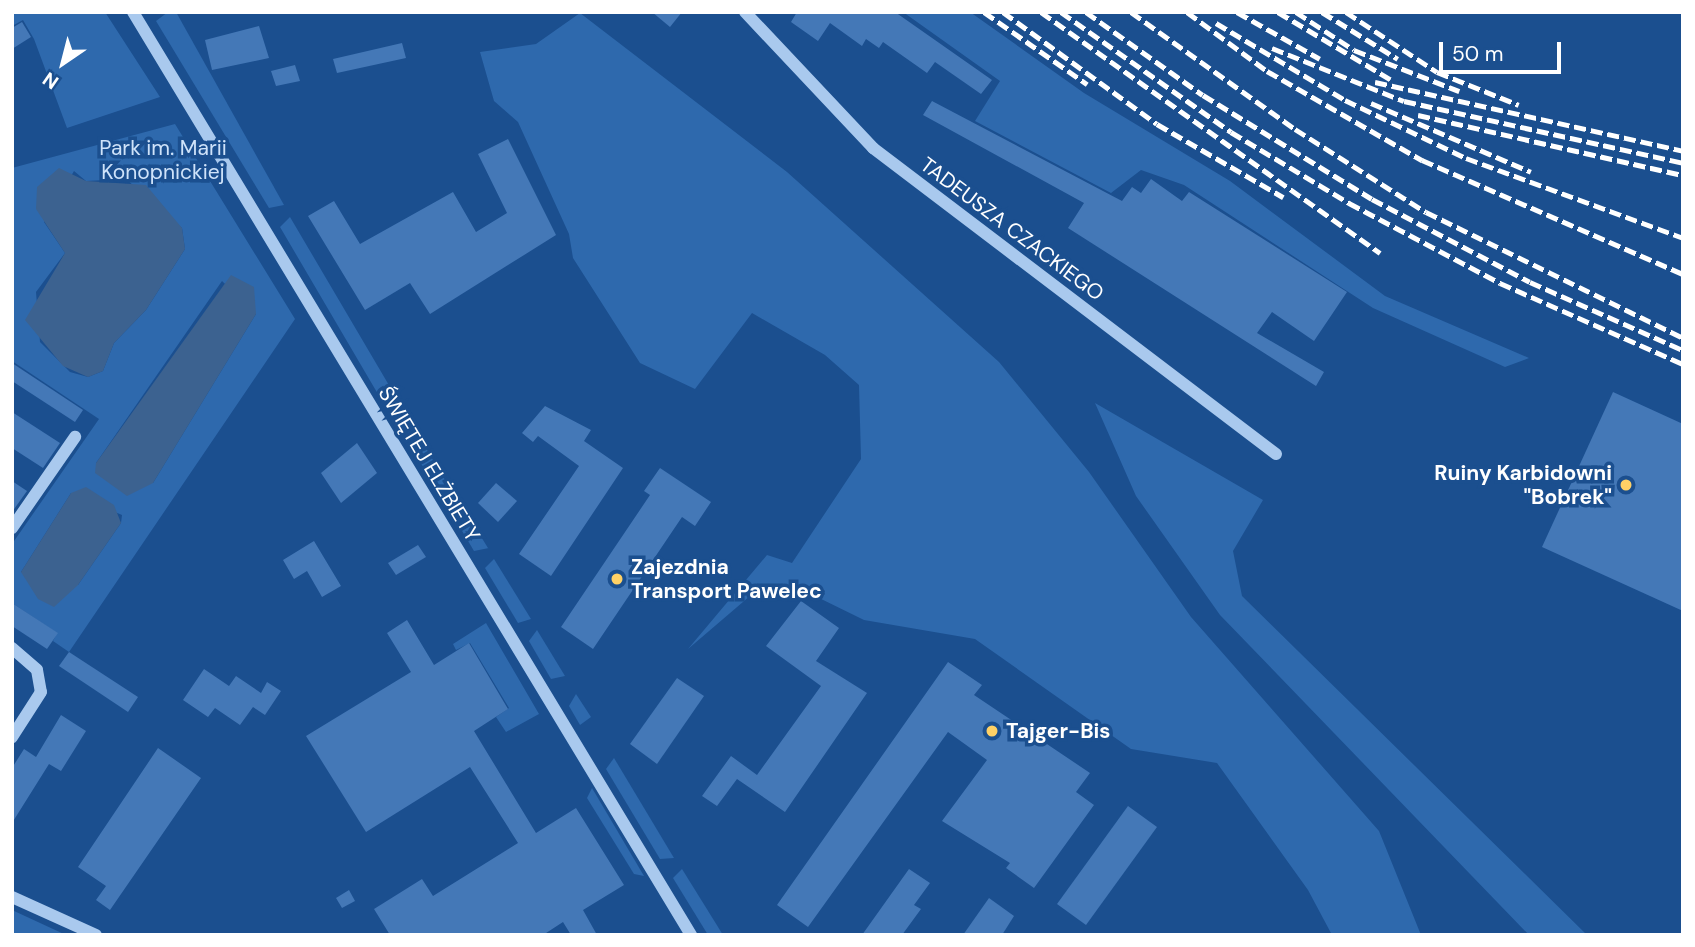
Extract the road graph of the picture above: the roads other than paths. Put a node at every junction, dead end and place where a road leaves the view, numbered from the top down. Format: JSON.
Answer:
{"nodes":[{"id":1,"x":133,"y":12,"type":"edge"},
{"id":2,"x":745,"y":12,"type":"edge"},
{"id":3,"x":75,"y":437,"type":"dead end"},
{"id":4,"x":1276,"y":454,"type":"dead end"},
{"id":5,"x":12,"y":528,"type":"edge"},
{"id":6,"x":12,"y":648,"type":"edge"},
{"id":7,"x":14,"y":732,"type":"edge"},
{"id":8,"x":12,"y":897,"type":"edge"},
{"id":9,"x":96,"y":935,"type":"edge"},
{"id":10,"x":691,"y":935,"type":"edge"}],
"edges":[{"from":1,"to":10,"type":"street","name":"ŚWIĘTEJ ELŻBIETY"},
{"from":2,"to":4,"type":"street","name":"TADEUSZA CZACKIEGO"},
{"from":3,"to":5,"type":"street"},
{"from":6,"to":7,"type":"street"},
{"from":8,"to":9,"type":"street"}]}
